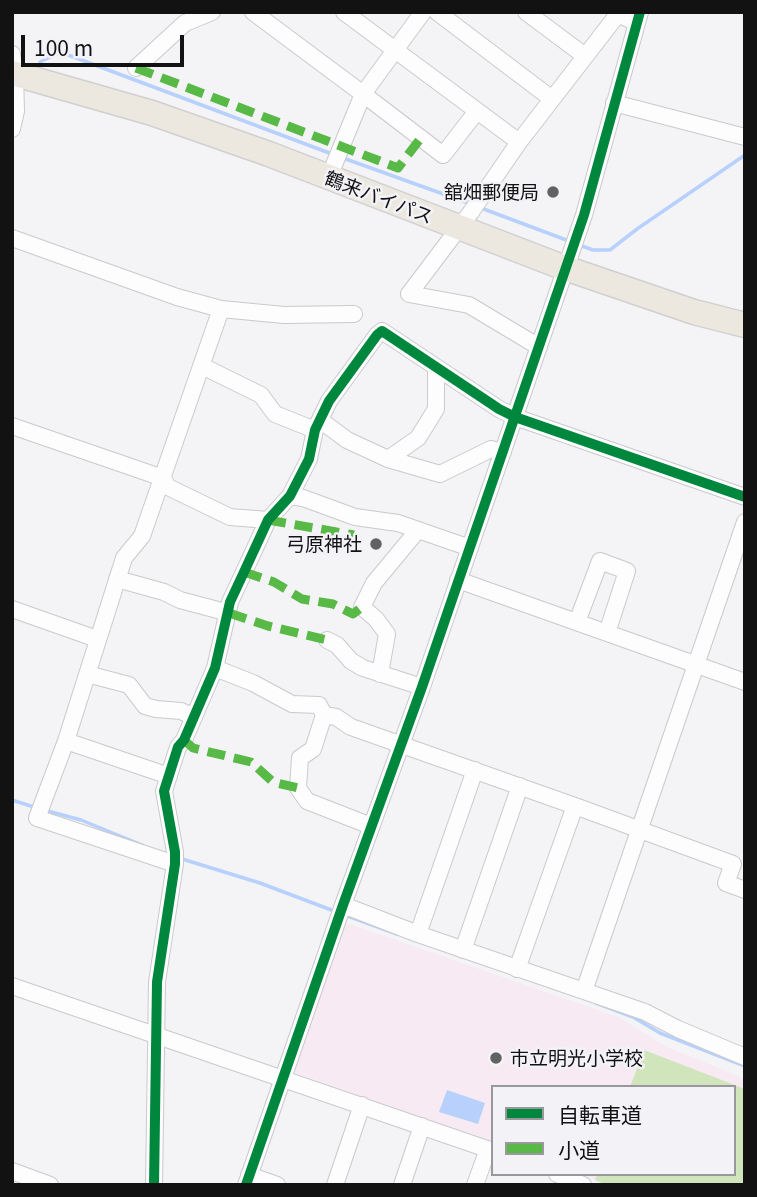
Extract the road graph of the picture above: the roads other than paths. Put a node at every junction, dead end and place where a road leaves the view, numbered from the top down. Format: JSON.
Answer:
{"nodes":[{"id":1,"x":212,"y":12,"type":"edge"},
{"id":2,"x":253,"y":12,"type":"edge"},
{"id":3,"x":344,"y":12,"type":"edge"},
{"id":4,"x":423,"y":12,"type":"edge"},
{"id":5,"x":438,"y":12,"type":"edge"},
{"id":6,"x":526,"y":12,"type":"edge"},
{"id":7,"x":617,"y":13,"type":"edge"},
{"id":8,"x":639,"y":18,"type":"edge"},
{"id":9,"x":394,"y":50,"type":"junction"},
{"id":10,"x":585,"y":56,"type":"junction"},
{"id":11,"x":13,"y":67,"type":"edge"},
{"id":12,"x":136,"y":68,"type":"dead end"},
{"id":13,"x":363,"y":94,"type":"junction"},
{"id":14,"x":552,"y":99,"type":"junction"},
{"id":15,"x":614,"y":103,"type":"junction"},
{"id":16,"x":477,"y":111,"type":"junction"},
{"id":17,"x":12,"y":130,"type":"edge"},
{"id":18,"x":745,"y":137,"type":"edge"},
{"id":19,"x":519,"y":142,"type":"junction"},
{"id":20,"x":329,"y":177,"type":"junction"},
{"id":21,"x":470,"y":213,"type":"junction"},
{"id":22,"x":12,"y":238,"type":"edge"},
{"id":23,"x":571,"y":252,"type":"junction"},
{"id":24,"x":221,"y":309,"type":"junction"},
{"id":25,"x":354,"y":314,"type":"dead end"},
{"id":26,"x":745,"y":325,"type":"edge"},
{"id":27,"x":539,"y":347,"type":"junction"},
{"id":28,"x":202,"y":366,"type":"junction"},
{"id":29,"x":436,"y":368,"type":"junction"},
{"id":30,"x":515,"y":417,"type":"junction"},
{"id":31,"x":317,"y":425,"type":"junction"},
{"id":32,"x":12,"y":426,"type":"edge"},
{"id":33,"x":503,"y":452,"type":"junction"},
{"id":34,"x":388,"y":459,"type":"junction"},
{"id":35,"x":163,"y":478,"type":"junction"},
{"id":36,"x":290,"y":496,"type":"junction"},
{"id":37,"x":745,"y":498,"type":"edge"},
{"id":38,"x":268,"y":520,"type":"junction"},
{"id":39,"x":745,"y":523,"type":"edge"},
{"id":40,"x":418,"y":530,"type":"junction"},
{"id":41,"x":470,"y":548,"type":"junction"},
{"id":42,"x":117,"y":579,"type":"junction"},
{"id":43,"x":458,"y":580,"type":"junction"},
{"id":44,"x":12,"y":609,"type":"edge"},
{"id":45,"x":229,"y":613,"type":"junction"},
{"id":46,"x":577,"y":622,"type":"junction"},
{"id":47,"x":607,"y":633,"type":"junction"},
{"id":48,"x":97,"y":639,"type":"junction"},
{"id":49,"x":327,"y":640,"type":"dead end"},
{"id":50,"x":697,"y":664,"type":"junction"},
{"id":51,"x":215,"y":668,"type":"junction"},
{"id":52,"x":87,"y":674,"type":"junction"},
{"id":53,"x":380,"y":674,"type":"junction"},
{"id":54,"x":745,"y":682,"type":"edge"},
{"id":55,"x":422,"y":687,"type":"junction"},
{"id":56,"x":324,"y":715,"type":"junction"},
{"id":57,"x":194,"y":717,"type":"junction"},
{"id":58,"x":66,"y":741,"type":"junction"},
{"id":59,"x":400,"y":745,"type":"junction"},
{"id":60,"x":475,"y":770,"type":"junction"},
{"id":61,"x":169,"y":776,"type":"junction"},
{"id":62,"x":520,"y":786,"type":"junction"},
{"id":63,"x":575,"y":806,"type":"junction"},
{"id":64,"x":371,"y":826,"type":"junction"},
{"id":65,"x":640,"y":829,"type":"junction"},
{"id":66,"x":175,"y":859,"type":"junction"},
{"id":67,"x":745,"y":890,"type":"edge"},
{"id":68,"x":341,"y":911,"type":"junction"},
{"id":69,"x":418,"y":934,"type":"junction"},
{"id":70,"x":463,"y":950,"type":"junction"},
{"id":71,"x":517,"y":968,"type":"junction"},
{"id":72,"x":12,"y":986,"type":"edge"},
{"id":73,"x":584,"y":991,"type":"junction"},
{"id":74,"x":156,"y":1036,"type":"junction"},
{"id":75,"x":745,"y":1057,"type":"edge"},
{"id":76,"x":282,"y":1079,"type":"junction"},
{"id":77,"x":362,"y":1105,"type":"junction"},
{"id":78,"x":422,"y":1126,"type":"junction"},
{"id":79,"x":490,"y":1150,"type":"edge"},
{"id":80,"x":12,"y":1171,"type":"edge"},
{"id":81,"x":562,"y":1176,"type":"edge"},
{"id":82,"x":248,"y":1180,"type":"edge"},
{"id":83,"x":50,"y":1185,"type":"edge"},
{"id":84,"x":155,"y":1185,"type":"edge"},
{"id":85,"x":277,"y":1185,"type":"edge"},
{"id":86,"x":335,"y":1185,"type":"edge"},
{"id":87,"x":402,"y":1185,"type":"edge"},
{"id":88,"x":475,"y":1185,"type":"edge"},
{"id":89,"x":583,"y":1185,"type":"edge"}],
"edges":[{"from":1,"to":12,"type":"street"},
{"from":2,"to":13,"type":"street"},
{"from":3,"to":9,"type":"street"},
{"from":4,"to":9,"type":"street"},
{"from":5,"to":14,"type":"street"},
{"from":6,"to":10,"type":"street"},
{"from":7,"to":8,"type":"street"},
{"from":7,"to":10,"type":"street"},
{"from":8,"to":15,"type":"street"},
{"from":9,"to":13,"type":"street"},
{"from":9,"to":16,"type":"street"},
{"from":10,"to":14,"type":"street"},
{"from":11,"to":17,"type":"street"},
{"from":11,"to":20,"type":"highway","name":"鶴来バイパス"},
{"from":13,"to":16,"type":"street"},
{"from":13,"to":20,"type":"street"},
{"from":14,"to":19,"type":"street"},
{"from":15,"to":18,"type":"street"},
{"from":15,"to":23,"type":"street"},
{"from":16,"to":19,"type":"street"},
{"from":19,"to":21,"type":"street"},
{"from":20,"to":21,"type":"highway","name":"鶴来バイパス"},
{"from":21,"to":23,"type":"highway","name":"鶴来バイパス"},
{"from":21,"to":27,"type":"street"},
{"from":22,"to":24,"type":"street"},
{"from":23,"to":26,"type":"highway","name":"鶴来バイパス"},
{"from":23,"to":27,"type":"street"},
{"from":24,"to":25,"type":"street"},
{"from":24,"to":28,"type":"street"},
{"from":27,"to":30,"type":"street"},
{"from":28,"to":31,"type":"street"},
{"from":28,"to":35,"type":"street"},
{"from":29,"to":30,"type":"street"},
{"from":29,"to":31,"type":"street"},
{"from":29,"to":34,"type":"street"},
{"from":30,"to":33,"type":"street"},
{"from":30,"to":37,"type":"street"},
{"from":31,"to":34,"type":"street"},
{"from":31,"to":36,"type":"street"},
{"from":32,"to":35,"type":"street"},
{"from":33,"to":34,"type":"street"},
{"from":33,"to":41,"type":"street"},
{"from":35,"to":38,"type":"street"},
{"from":35,"to":42,"type":"street"},
{"from":36,"to":38,"type":"street"},
{"from":36,"to":40,"type":"street"},
{"from":38,"to":45,"type":"street"},
{"from":39,"to":50,"type":"street"},
{"from":40,"to":41,"type":"street"},
{"from":40,"to":53,"type":"street"},
{"from":41,"to":43,"type":"street"},
{"from":42,"to":45,"type":"street"},
{"from":42,"to":48,"type":"street"},
{"from":43,"to":46,"type":"street"},
{"from":43,"to":55,"type":"street"},
{"from":44,"to":48,"type":"street"},
{"from":45,"to":51,"type":"street"},
{"from":46,"to":47,"type":"street"},
{"from":46,"to":47,"type":"street"},
{"from":47,"to":50,"type":"street"},
{"from":48,"to":52,"type":"street"},
{"from":49,"to":53,"type":"street"},
{"from":50,"to":54,"type":"street"},
{"from":50,"to":65,"type":"street"},
{"from":51,"to":56,"type":"street"},
{"from":51,"to":57,"type":"street"},
{"from":52,"to":57,"type":"street"},
{"from":52,"to":58,"type":"street"},
{"from":53,"to":55,"type":"street"},
{"from":55,"to":59,"type":"street"},
{"from":56,"to":59,"type":"street"},
{"from":56,"to":64,"type":"street"},
{"from":57,"to":61,"type":"street"},
{"from":58,"to":61,"type":"street"},
{"from":58,"to":66,"type":"street"},
{"from":59,"to":60,"type":"street"},
{"from":59,"to":64,"type":"street"},
{"from":60,"to":62,"type":"street"},
{"from":60,"to":69,"type":"street"},
{"from":61,"to":66,"type":"street"},
{"from":62,"to":63,"type":"street"},
{"from":62,"to":70,"type":"street"},
{"from":63,"to":65,"type":"street"},
{"from":63,"to":71,"type":"street"},
{"from":64,"to":68,"type":"street"},
{"from":65,"to":67,"type":"street"},
{"from":65,"to":73,"type":"street"},
{"from":66,"to":74,"type":"street"},
{"from":68,"to":69,"type":"street"},
{"from":68,"to":76,"type":"street"},
{"from":69,"to":70,"type":"street"},
{"from":70,"to":71,"type":"street"},
{"from":71,"to":73,"type":"street"},
{"from":72,"to":74,"type":"street"},
{"from":73,"to":75,"type":"street"},
{"from":74,"to":76,"type":"street"},
{"from":74,"to":84,"type":"street"},
{"from":76,"to":77,"type":"street"},
{"from":76,"to":82,"type":"street"},
{"from":77,"to":78,"type":"street"},
{"from":77,"to":86,"type":"street"},
{"from":78,"to":79,"type":"street"},
{"from":78,"to":87,"type":"street"},
{"from":79,"to":88,"type":"street"},
{"from":80,"to":83,"type":"street"},
{"from":81,"to":89,"type":"street"},
{"from":82,"to":85,"type":"street"}]}
